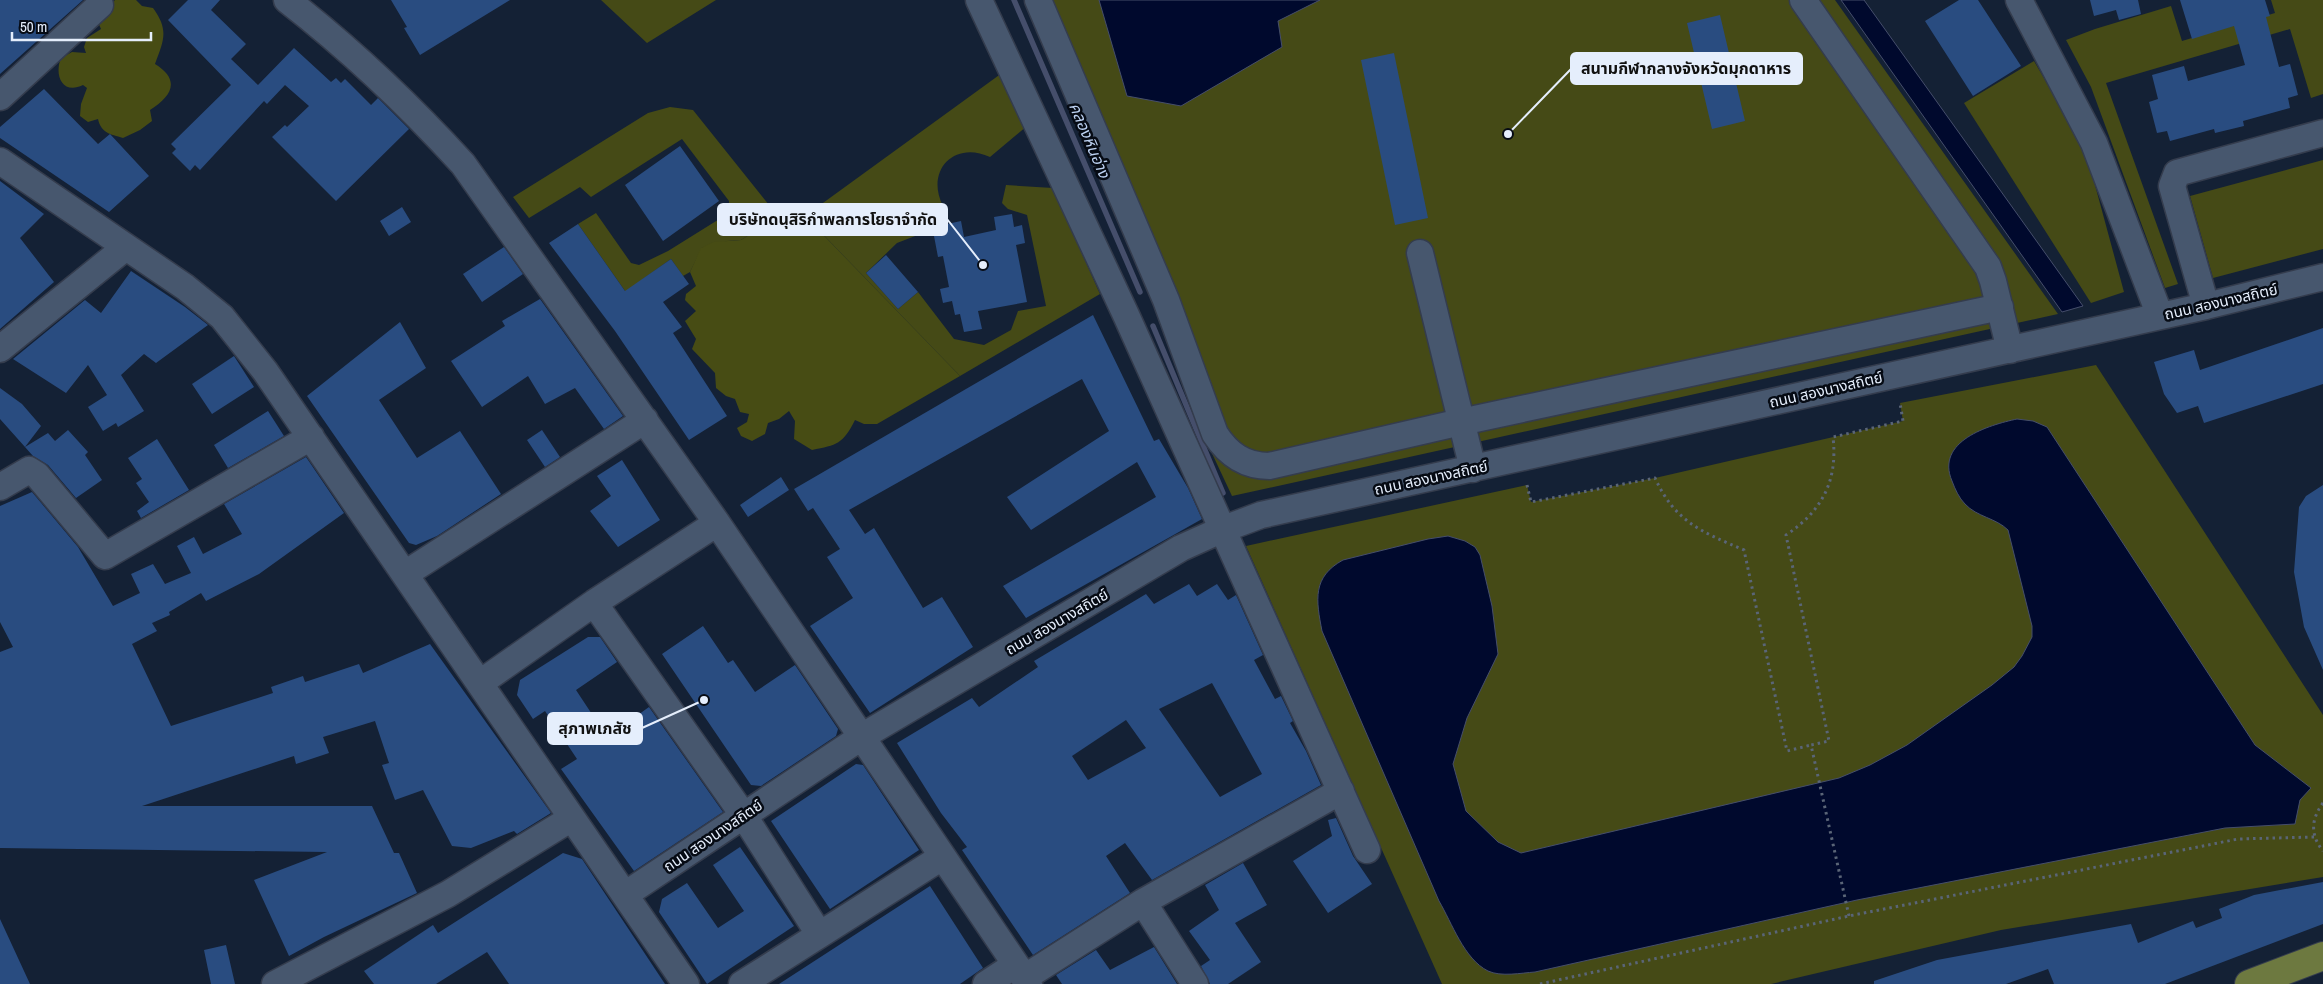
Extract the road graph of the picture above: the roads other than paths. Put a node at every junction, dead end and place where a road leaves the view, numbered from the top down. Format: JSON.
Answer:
{"nodes":[{"id":1,"x":286,"y":0,"type":"edge"},
{"id":2,"x":979,"y":0,"type":"edge"},
{"id":3,"x":1038,"y":0,"type":"edge"},
{"id":4,"x":1803,"y":0,"type":"edge"},
{"id":5,"x":2019,"y":0,"type":"edge"},
{"id":6,"x":100,"y":5,"type":"dead end"},
{"id":7,"x":0,"y":97,"type":"edge"},
{"id":8,"x":2323,"y":133,"type":"edge"},
{"id":9,"x":0,"y":161,"type":"edge"},
{"id":10,"x":126,"y":247,"type":"junction"},
{"id":11,"x":1420,"y":253,"type":"dead end"},
{"id":12,"x":2323,"y":277,"type":"edge"},
{"id":13,"x":1166,"y":300,"type":"junction"},
{"id":14,"x":2000,"y":306,"type":"junction"},
{"id":15,"x":2206,"y":306,"type":"junction"},
{"id":16,"x":1126,"y":315,"type":"junction"},
{"id":17,"x":2160,"y":316,"type":"junction"},
{"id":18,"x":0,"y":349,"type":"edge"},
{"id":19,"x":2010,"y":350,"type":"junction"},
{"id":20,"x":645,"y":420,"type":"junction"},
{"id":21,"x":1461,"y":422,"type":"junction"},
{"id":22,"x":311,"y":437,"type":"junction"},
{"id":23,"x":1473,"y":469,"type":"junction"},
{"id":24,"x":0,"y":487,"type":"edge"},
{"id":25,"x":717,"y":523,"type":"junction"},
{"id":26,"x":1221,"y":530,"type":"junction"},
{"id":27,"x":405,"y":574,"type":"junction"},
{"id":28,"x":594,"y":602,"type":"junction"},
{"id":29,"x":480,"y":684,"type":"junction"},
{"id":30,"x":863,"y":736,"type":"junction"},
{"id":31,"x":1341,"y":791,"type":"junction"},
{"id":32,"x":744,"y":816,"type":"junction"},
{"id":33,"x":572,"y":818,"type":"junction"},
{"id":34,"x":1367,"y":850,"type":"dead end"},
{"id":35,"x":942,"y":857,"type":"junction"},
{"id":36,"x":626,"y":894,"type":"junction"},
{"id":37,"x":1142,"y":902,"type":"junction"},
{"id":38,"x":819,"y":934,"type":"junction"},
{"id":39,"x":2323,"y":956,"type":"edge"},
{"id":40,"x":1023,"y":976,"type":"edge"},
{"id":41,"x":275,"y":984,"type":"edge"},
{"id":42,"x":686,"y":984,"type":"edge"},
{"id":43,"x":742,"y":984,"type":"edge"},
{"id":44,"x":986,"y":984,"type":"edge"},
{"id":45,"x":1195,"y":984,"type":"edge"},
{"id":46,"x":2248,"y":984,"type":"edge"}],
"edges":[{"from":1,"to":20,"type":"street"},
{"from":2,"to":16,"type":"street"},
{"from":3,"to":13,"type":"street"},
{"from":4,"to":14,"type":"street"},
{"from":5,"to":17,"type":"street"},
{"from":6,"to":7,"type":"street"},
{"from":8,"to":15,"type":"street"},
{"from":9,"to":10,"type":"street"},
{"from":10,"to":18,"type":"street"},
{"from":10,"to":22,"type":"street"},
{"from":11,"to":21,"type":"street"},
{"from":12,"to":15,"type":"street","name":"ถนน สองนางสถิตย์"},
{"from":13,"to":16,"type":"street"},
{"from":13,"to":21,"type":"street"},
{"from":14,"to":19,"type":"street"},
{"from":14,"to":21,"type":"street"},
{"from":15,"to":17,"type":"street","name":"ถนน สองนางสถิตย์"},
{"from":16,"to":26,"type":"street"},
{"from":17,"to":19,"type":"street","name":"ถนน สองนางสถิตย์"},
{"from":19,"to":23,"type":"street","name":"ถนน สองนางสถิตย์"},
{"from":20,"to":25,"type":"street"},
{"from":20,"to":27,"type":"street"},
{"from":21,"to":23,"type":"street"},
{"from":22,"to":24,"type":"street"},
{"from":22,"to":27,"type":"street"},
{"from":23,"to":26,"type":"street","name":"ถนน สองนางสถิตย์"},
{"from":25,"to":28,"type":"street"},
{"from":25,"to":30,"type":"street"},
{"from":26,"to":30,"type":"street","name":"ถนน สองนางสถิตย์"},
{"from":26,"to":31,"type":"street"},
{"from":27,"to":29,"type":"street"},
{"from":28,"to":29,"type":"street"},
{"from":28,"to":32,"type":"street"},
{"from":29,"to":33,"type":"street"},
{"from":30,"to":32,"type":"street","name":"ถนน สองนางสถิตย์"},
{"from":30,"to":35,"type":"street"},
{"from":31,"to":34,"type":"street"},
{"from":31,"to":37,"type":"street"},
{"from":32,"to":36,"type":"street","name":"ถนน สองนางสถิตย์"},
{"from":32,"to":38,"type":"street"},
{"from":33,"to":36,"type":"street"},
{"from":33,"to":41,"type":"street"},
{"from":35,"to":38,"type":"street"},
{"from":35,"to":40,"type":"street"},
{"from":36,"to":42,"type":"street"},
{"from":37,"to":40,"type":"street"},
{"from":37,"to":45,"type":"street"},
{"from":38,"to":43,"type":"street"},
{"from":39,"to":46,"type":"main road"},
{"from":40,"to":44,"type":"street"}]}
